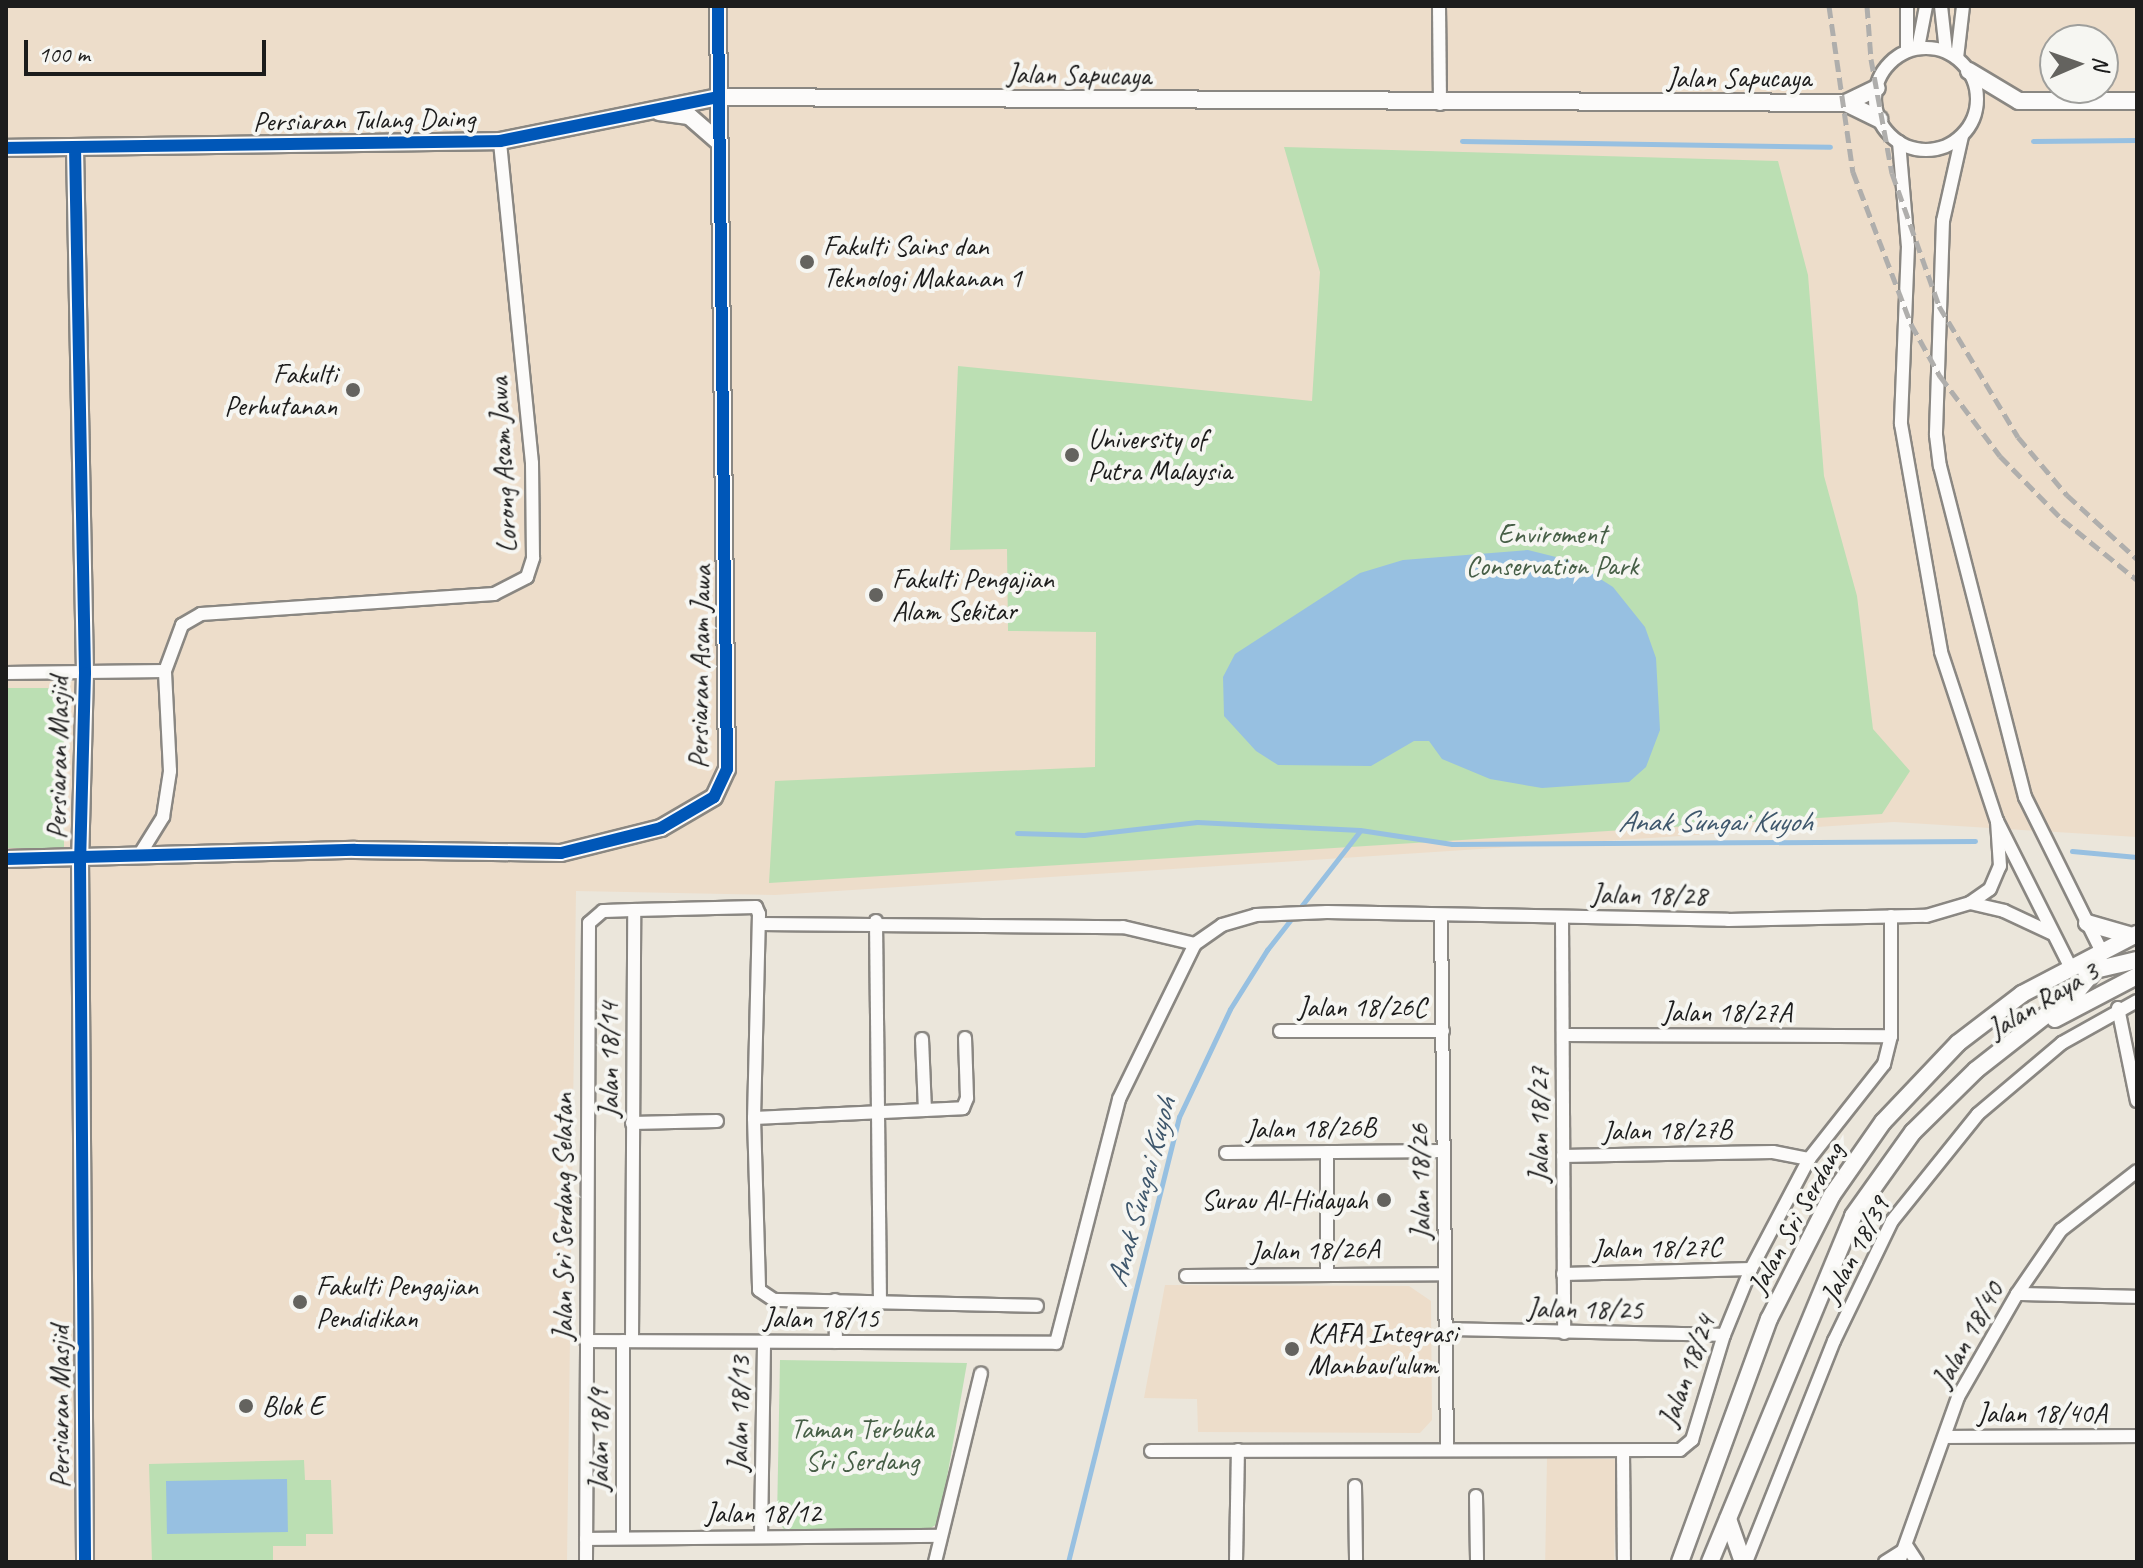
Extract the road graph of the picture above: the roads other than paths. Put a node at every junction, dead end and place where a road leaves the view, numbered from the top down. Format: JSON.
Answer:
{"nodes":[{"id":1,"x":718,"y":6,"type":"edge"},
{"id":2,"x":1439,"y":6,"type":"edge"},
{"id":3,"x":1907,"y":6,"type":"edge"},
{"id":4,"x":1926,"y":6,"type":"edge"},
{"id":5,"x":1941,"y":6,"type":"edge"},
{"id":6,"x":1963,"y":6,"type":"edge"},
{"id":7,"x":1912,"y":50,"type":"junction"},
{"id":8,"x":1952,"y":54,"type":"junction"},
{"id":9,"x":1969,"y":71,"type":"junction"},
{"id":10,"x":1877,"y":88,"type":"junction"},
{"id":11,"x":718,"y":97,"type":"junction"},
{"id":12,"x":2137,"y":101,"type":"edge"},
{"id":13,"x":1846,"y":103,"type":"junction"},
{"id":14,"x":1440,"y":104,"type":"junction"},
{"id":15,"x":659,"y":112,"type":"junction"},
{"id":16,"x":1879,"y":119,"type":"junction"},
{"id":17,"x":1962,"y":136,"type":"junction"},
{"id":18,"x":500,"y":141,"type":"junction"},
{"id":19,"x":718,"y":141,"type":"junction"},
{"id":20,"x":1899,"y":142,"type":"junction"},
{"id":21,"x":75,"y":147,"type":"junction"},
{"id":22,"x":6,"y":148,"type":"edge"},
{"id":23,"x":165,"y":671,"type":"junction"},
{"id":24,"x":6,"y":673,"type":"edge"},
{"id":25,"x":85,"y":673,"type":"junction"},
{"id":26,"x":1997,"y":821,"type":"junction"},
{"id":27,"x":140,"y":854,"type":"junction"},
{"id":28,"x":80,"y":858,"type":"junction"},
{"id":29,"x":6,"y":859,"type":"edge"},
{"id":30,"x":1970,"y":903,"type":"junction"},
{"id":31,"x":634,"y":910,"type":"junction"},
{"id":32,"x":1441,"y":915,"type":"junction"},
{"id":33,"x":1891,"y":916,"type":"junction"},
{"id":34,"x":1562,"y":917,"type":"junction"},
{"id":35,"x":760,"y":919,"type":"junction"},
{"id":36,"x":876,"y":921,"type":"junction"},
{"id":37,"x":2087,"y":923,"type":"junction"},
{"id":38,"x":2051,"y":933,"type":"junction"},
{"id":39,"x":2135,"y":935,"type":"edge"},
{"id":40,"x":1195,"y":944,"type":"junction"},
{"id":41,"x":2101,"y":950,"type":"junction"},
{"id":42,"x":2137,"y":960,"type":"edge"},
{"id":43,"x":2064,"y":969,"type":"junction"},
{"id":44,"x":2093,"y":972,"type":"junction"},
{"id":45,"x":2137,"y":976,"type":"edge"},
{"id":46,"x":2137,"y":1001,"type":"edge"},
{"id":47,"x":2118,"y":1008,"type":"junction"},
{"id":48,"x":1280,"y":1031,"type":"dead end"},
{"id":49,"x":1443,"y":1031,"type":"junction"},
{"id":50,"x":1563,"y":1035,"type":"junction"},
{"id":51,"x":1891,"y":1036,"type":"junction"},
{"id":52,"x":965,"y":1038,"type":"dead end"},
{"id":53,"x":922,"y":1039,"type":"dead end"},
{"id":54,"x":1976,"y":1070,"type":"junction"},
{"id":55,"x":2137,"y":1101,"type":"edge"},
{"id":56,"x":925,"y":1110,"type":"junction"},
{"id":57,"x":878,"y":1114,"type":"junction"},
{"id":58,"x":754,"y":1118,"type":"junction"},
{"id":59,"x":717,"y":1121,"type":"dead end"},
{"id":60,"x":632,"y":1123,"type":"junction"},
{"id":61,"x":1444,"y":1151,"type":"junction"},
{"id":62,"x":1327,"y":1152,"type":"junction"},
{"id":63,"x":1226,"y":1153,"type":"dead end"},
{"id":64,"x":1563,"y":1156,"type":"junction"},
{"id":65,"x":1809,"y":1159,"type":"junction"},
{"id":66,"x":2137,"y":1171,"type":"edge"},
{"id":67,"x":1751,"y":1269,"type":"junction"},
{"id":68,"x":1327,"y":1273,"type":"junction"},
{"id":69,"x":1445,"y":1274,"type":"junction"},
{"id":70,"x":1563,"y":1274,"type":"junction"},
{"id":71,"x":1186,"y":1276,"type":"dead end"},
{"id":72,"x":2017,"y":1294,"type":"junction"},
{"id":73,"x":2137,"y":1297,"type":"edge"},
{"id":74,"x":880,"y":1299,"type":"junction"},
{"id":75,"x":835,"y":1300,"type":"junction"},
{"id":76,"x":1037,"y":1306,"type":"dead end"},
{"id":77,"x":1446,"y":1329,"type":"junction"},
{"id":78,"x":1564,"y":1333,"type":"junction"},
{"id":79,"x":1724,"y":1335,"type":"junction"},
{"id":80,"x":586,"y":1341,"type":"junction"},
{"id":81,"x":628,"y":1341,"type":"junction"},
{"id":82,"x":764,"y":1342,"type":"junction"},
{"id":83,"x":836,"y":1342,"type":"junction"},
{"id":84,"x":981,"y":1374,"type":"dead end"},
{"id":85,"x":2137,"y":1436,"type":"edge"},
{"id":86,"x":1946,"y":1437,"type":"junction"},
{"id":87,"x":1447,"y":1449,"type":"junction"},
{"id":88,"x":1238,"y":1450,"type":"junction"},
{"id":89,"x":1151,"y":1451,"type":"dead end"},
{"id":90,"x":1623,"y":1452,"type":"junction"},
{"id":91,"x":1355,"y":1486,"type":"dead end"},
{"id":92,"x":1476,"y":1496,"type":"dead end"},
{"id":93,"x":1727,"y":1517,"type":"junction"},
{"id":94,"x":761,"y":1536,"type":"junction"},
{"id":95,"x":941,"y":1536,"type":"junction"},
{"id":96,"x":623,"y":1538,"type":"junction"},
{"id":97,"x":586,"y":1539,"type":"junction"},
{"id":98,"x":1903,"y":1552,"type":"edge"},
{"id":99,"x":85,"y":1562,"type":"edge"},
{"id":100,"x":586,"y":1562,"type":"edge"},
{"id":101,"x":935,"y":1562,"type":"edge"},
{"id":102,"x":1236,"y":1562,"type":"edge"},
{"id":103,"x":1356,"y":1562,"type":"edge"},
{"id":104,"x":1477,"y":1562,"type":"edge"},
{"id":105,"x":1624,"y":1562,"type":"edge"},
{"id":106,"x":1680,"y":1562,"type":"edge"},
{"id":107,"x":1710,"y":1562,"type":"edge"},
{"id":108,"x":1745,"y":1562,"type":"edge"},
{"id":109,"x":1885,"y":1562,"type":"edge"},
{"id":110,"x":1917,"y":1562,"type":"edge"}],
"edges":[{"from":1,"to":11,"type":"street","name":"Persiaran Asam Jawa"},
{"from":2,"to":14,"type":"street"},
{"from":3,"to":7,"type":"street"},
{"from":4,"to":7,"type":"street"},
{"from":5,"to":8,"type":"street"},
{"from":6,"to":8,"type":"street"},
{"from":7,"to":8,"type":"street"},
{"from":7,"to":10,"type":"street"},
{"from":8,"to":9,"type":"street"},
{"from":9,"to":12,"type":"street"},
{"from":9,"to":17,"type":"street"},
{"from":10,"to":13,"type":"street"},
{"from":10,"to":16,"type":"street"},
{"from":11,"to":14,"type":"street","name":"Jalan Sapucaya"},
{"from":11,"to":15,"type":"street","name":"Persiaran Tulang Daing"},
{"from":11,"to":19,"type":"street","name":"Persiaran Asam Jawa"},
{"from":13,"to":14,"type":"street","name":"Jalan Sapucaya"},
{"from":13,"to":16,"type":"street"},
{"from":15,"to":18,"type":"street","name":"Persiaran Tulang Daing"},
{"from":15,"to":19,"type":"street"},
{"from":16,"to":20,"type":"street"},
{"from":17,"to":20,"type":"street"},
{"from":17,"to":37,"type":"street"},
{"from":18,"to":21,"type":"street","name":"Persiaran Tulang Daing"},
{"from":18,"to":23,"type":"street","name":"Lorong Asam Jawa"},
{"from":19,"to":27,"type":"street","name":"Persiaran Asam Jawa"},
{"from":20,"to":26,"type":"street"},
{"from":21,"to":22,"type":"street","name":"Persiaran Tulang Daing"},
{"from":21,"to":25,"type":"street","name":"Persiaran Masjid"},
{"from":23,"to":25,"type":"street"},
{"from":23,"to":27,"type":"street","name":"Lorong Asam Jawa"},
{"from":24,"to":25,"type":"street"},
{"from":25,"to":28,"type":"street","name":"Persiaran Masjid"},
{"from":26,"to":30,"type":"street"},
{"from":26,"to":38,"type":"street"},
{"from":27,"to":28,"type":"street","name":"Persiaran Asam Jawa"},
{"from":28,"to":29,"type":"street","name":"Persiaran Asam Jawa"},
{"from":28,"to":99,"type":"street","name":"Persiaran Masjid"},
{"from":30,"to":33,"type":"street","name":"Jalan 18/28"},
{"from":30,"to":38,"type":"street"},
{"from":31,"to":35,"type":"street"},
{"from":31,"to":60,"type":"street","name":"Jalan 18/14"},
{"from":31,"to":80,"type":"street","name":"Jalan Sri Serdang Selatan"},
{"from":32,"to":34,"type":"street","name":"Jalan 18/28"},
{"from":32,"to":40,"type":"street","name":"Jalan 18/28"},
{"from":32,"to":49,"type":"street","name":"Jalan 18/26"},
{"from":33,"to":34,"type":"street","name":"Jalan 18/28"},
{"from":33,"to":51,"type":"street","name":"Jalan 18/24"},
{"from":34,"to":50,"type":"street","name":"Jalan 18/27"},
{"from":35,"to":36,"type":"street"},
{"from":35,"to":58,"type":"street"},
{"from":36,"to":40,"type":"street"},
{"from":36,"to":57,"type":"street"},
{"from":37,"to":39,"type":"street"},
{"from":37,"to":41,"type":"street"},
{"from":38,"to":43,"type":"street"},
{"from":39,"to":41,"type":"street","name":"Jalan Raya 3"},
{"from":40,"to":83,"type":"street","name":"Jalan 18/15"},
{"from":41,"to":43,"type":"street","name":"Jalan Raya 3"},
{"from":41,"to":44,"type":"street"},
{"from":42,"to":44,"type":"street"},
{"from":43,"to":44,"type":"street"},
{"from":43,"to":106,"type":"street","name":"Jalan Sri Serdang"},
{"from":44,"to":54,"type":"street"},
{"from":45,"to":54,"type":"street","name":"Jalan Raya 3"},
{"from":46,"to":47,"type":"street","name":"Jalan 18/39"},
{"from":47,"to":55,"type":"street"},
{"from":47,"to":108,"type":"street","name":"Jalan 18/39"},
{"from":48,"to":49,"type":"street","name":"Jalan 18/26C"},
{"from":49,"to":61,"type":"street","name":"Jalan 18/26"},
{"from":50,"to":51,"type":"street","name":"Jalan 18/27A"},
{"from":50,"to":64,"type":"street","name":"Jalan 18/27"},
{"from":51,"to":65,"type":"street","name":"Jalan 18/24"},
{"from":52,"to":56,"type":"street"},
{"from":53,"to":56,"type":"street"},
{"from":54,"to":93,"type":"street","name":"Jalan Sri Serdang"},
{"from":56,"to":57,"type":"street"},
{"from":57,"to":58,"type":"street"},
{"from":57,"to":74,"type":"street"},
{"from":58,"to":75,"type":"street"},
{"from":59,"to":60,"type":"street"},
{"from":60,"to":81,"type":"street","name":"Jalan 18/14"},
{"from":61,"to":62,"type":"street","name":"Jalan 18/26B"},
{"from":61,"to":69,"type":"street","name":"Jalan 18/26"},
{"from":62,"to":63,"type":"street","name":"Jalan 18/26B"},
{"from":62,"to":68,"type":"street"},
{"from":64,"to":65,"type":"street","name":"Jalan 18/27B"},
{"from":64,"to":70,"type":"street","name":"Jalan 18/27"},
{"from":65,"to":67,"type":"street","name":"Jalan 18/24"},
{"from":66,"to":72,"type":"street","name":"Jalan 18/40"},
{"from":67,"to":70,"type":"street","name":"Jalan 18/27C"},
{"from":67,"to":79,"type":"street","name":"Jalan 18/24"},
{"from":68,"to":69,"type":"street","name":"Jalan 18/26A"},
{"from":68,"to":71,"type":"street","name":"Jalan 18/26A"},
{"from":69,"to":77,"type":"street","name":"Jalan 18/26"},
{"from":70,"to":78,"type":"street","name":"Jalan 18/27"},
{"from":72,"to":73,"type":"street"},
{"from":72,"to":86,"type":"street","name":"Jalan 18/40"},
{"from":74,"to":75,"type":"street"},
{"from":74,"to":76,"type":"street"},
{"from":75,"to":83,"type":"street"},
{"from":77,"to":78,"type":"street","name":"Jalan 18/25"},
{"from":77,"to":87,"type":"street","name":"Jalan 18/26"},
{"from":78,"to":79,"type":"street","name":"Jalan 18/25"},
{"from":79,"to":90,"type":"street","name":"Jalan 18/24"},
{"from":80,"to":81,"type":"street","name":"Jalan 18/15"},
{"from":80,"to":97,"type":"street","name":"Jalan Sri Serdang Selatan"},
{"from":81,"to":82,"type":"street","name":"Jalan 18/15"},
{"from":81,"to":96,"type":"street","name":"Jalan 18/9"},
{"from":82,"to":83,"type":"street","name":"Jalan 18/15"},
{"from":82,"to":94,"type":"street","name":"Jalan 18/13"},
{"from":84,"to":95,"type":"street"},
{"from":85,"to":86,"type":"street","name":"Jalan 18/40A"},
{"from":86,"to":98,"type":"street","name":"Jalan 18/40"},
{"from":87,"to":88,"type":"street","name":"Jalan 18/24"},
{"from":87,"to":90,"type":"street","name":"Jalan 18/24"},
{"from":88,"to":89,"type":"street","name":"Jalan 18/24"},
{"from":88,"to":102,"type":"street"},
{"from":90,"to":105,"type":"street"},
{"from":91,"to":103,"type":"street"},
{"from":92,"to":104,"type":"street"},
{"from":93,"to":107,"type":"street","name":"Jalan Sri Serdang"},
{"from":93,"to":108,"type":"street"},
{"from":94,"to":95,"type":"street","name":"Jalan 18/12"},
{"from":94,"to":96,"type":"street","name":"Jalan 18/12"},
{"from":95,"to":101,"type":"street"},
{"from":96,"to":97,"type":"street","name":"Jalan 18/12"},
{"from":97,"to":100,"type":"street","name":"Jalan Sri Serdang Selatan"},
{"from":98,"to":109,"type":"street"},
{"from":98,"to":110,"type":"street"}]}
